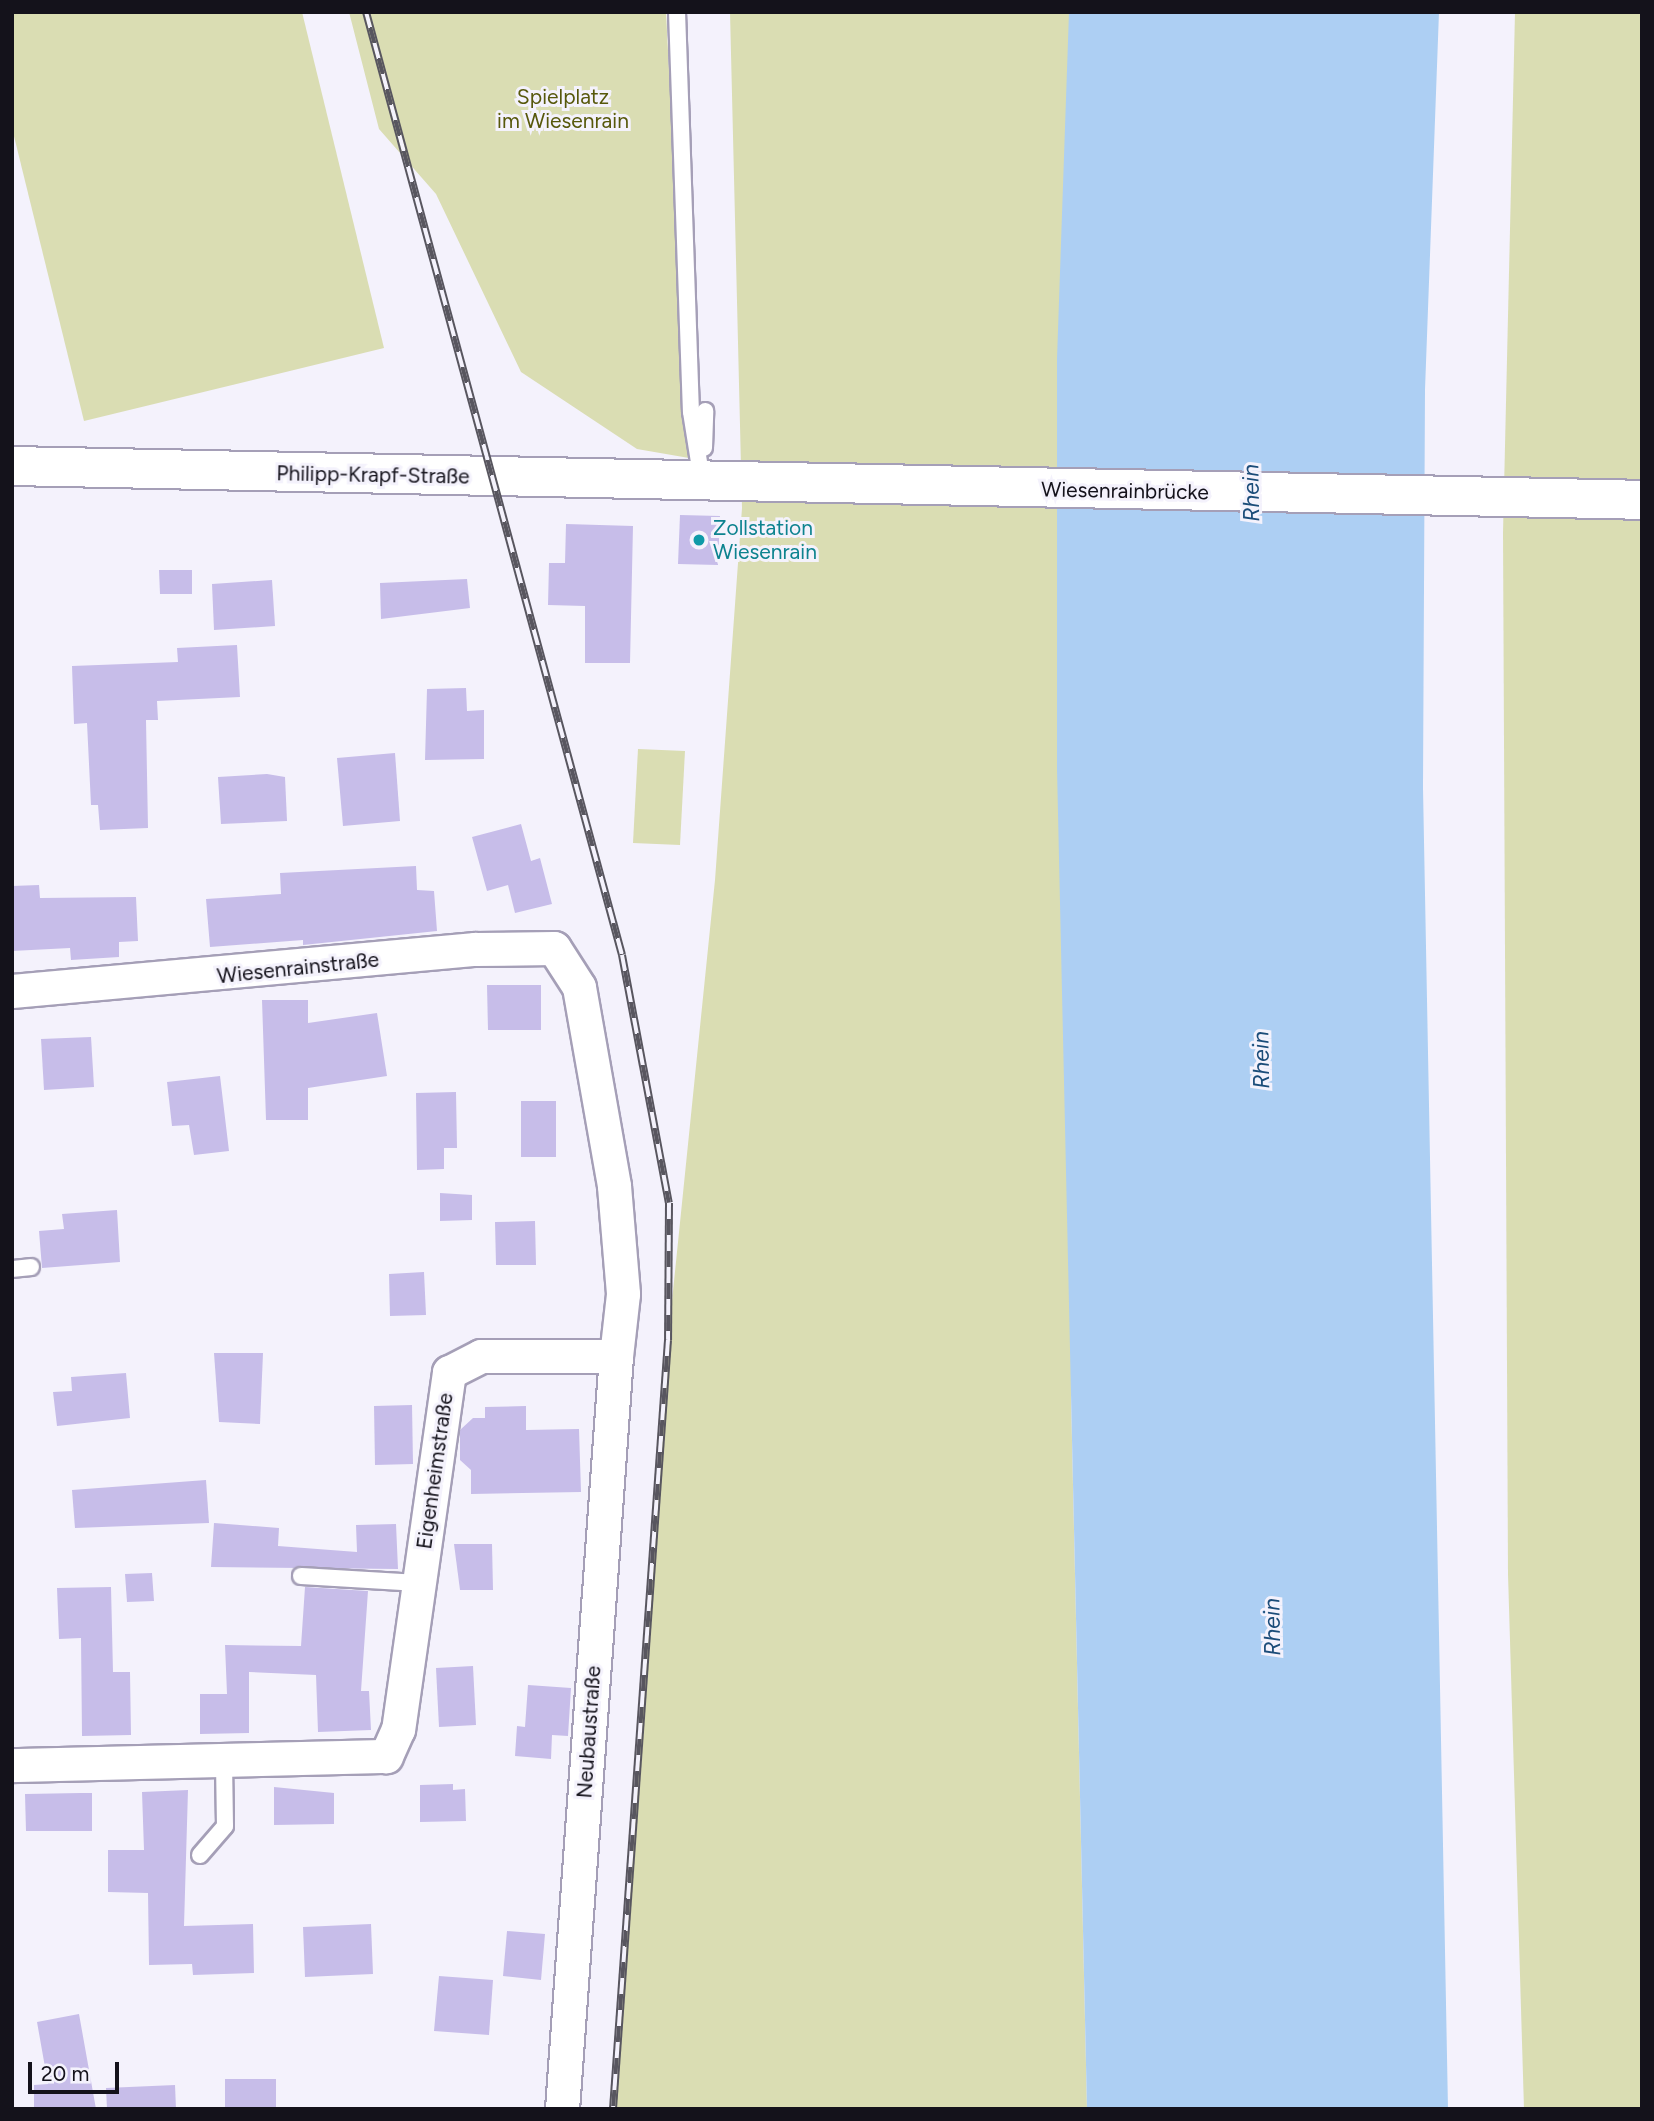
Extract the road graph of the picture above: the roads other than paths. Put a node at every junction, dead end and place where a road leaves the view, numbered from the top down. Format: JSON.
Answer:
{"nodes":[{"id":1,"x":677,"y":12,"type":"edge"},
{"id":2,"x":705,"y":411,"type":"dead end"},
{"id":3,"x":12,"y":466,"type":"edge"},
{"id":4,"x":718,"y":482,"type":"junction"},
{"id":5,"x":1642,"y":500,"type":"edge"},
{"id":6,"x":12,"y":991,"type":"edge"},
{"id":7,"x":31,"y":1268,"type":"dead end"},
{"id":8,"x":12,"y":1269,"type":"edge"},
{"id":9,"x":616,"y":1356,"type":"junction"},
{"id":10,"x":301,"y":1576,"type":"dead end"},
{"id":11,"x":418,"y":1584,"type":"junction"},
{"id":12,"x":224,"y":1761,"type":"junction"},
{"id":13,"x":12,"y":1765,"type":"edge"},
{"id":14,"x":200,"y":1855,"type":"dead end"},
{"id":15,"x":562,"y":2109,"type":"edge"}],
"edges":[{"from":1,"to":4,"type":"lane"},
{"from":2,"to":4,"type":"lane"},
{"from":3,"to":4,"type":"street","name":"Philipp-Krapf-Straße"},
{"from":4,"to":5,"type":"street","name":"Wiesenrainbrücke"},
{"from":6,"to":9,"type":"street","name":"Wiesenrainstraße"},
{"from":7,"to":8,"type":"lane"},
{"from":9,"to":11,"type":"street","name":"Eigenheimstraße"},
{"from":9,"to":15,"type":"street","name":"Neubaustraße"},
{"from":10,"to":11,"type":"lane"},
{"from":11,"to":12,"type":"street","name":"Eigenheimstraße"},
{"from":12,"to":13,"type":"street","name":"Eigenheimstraße"},
{"from":12,"to":14,"type":"lane"}]}
